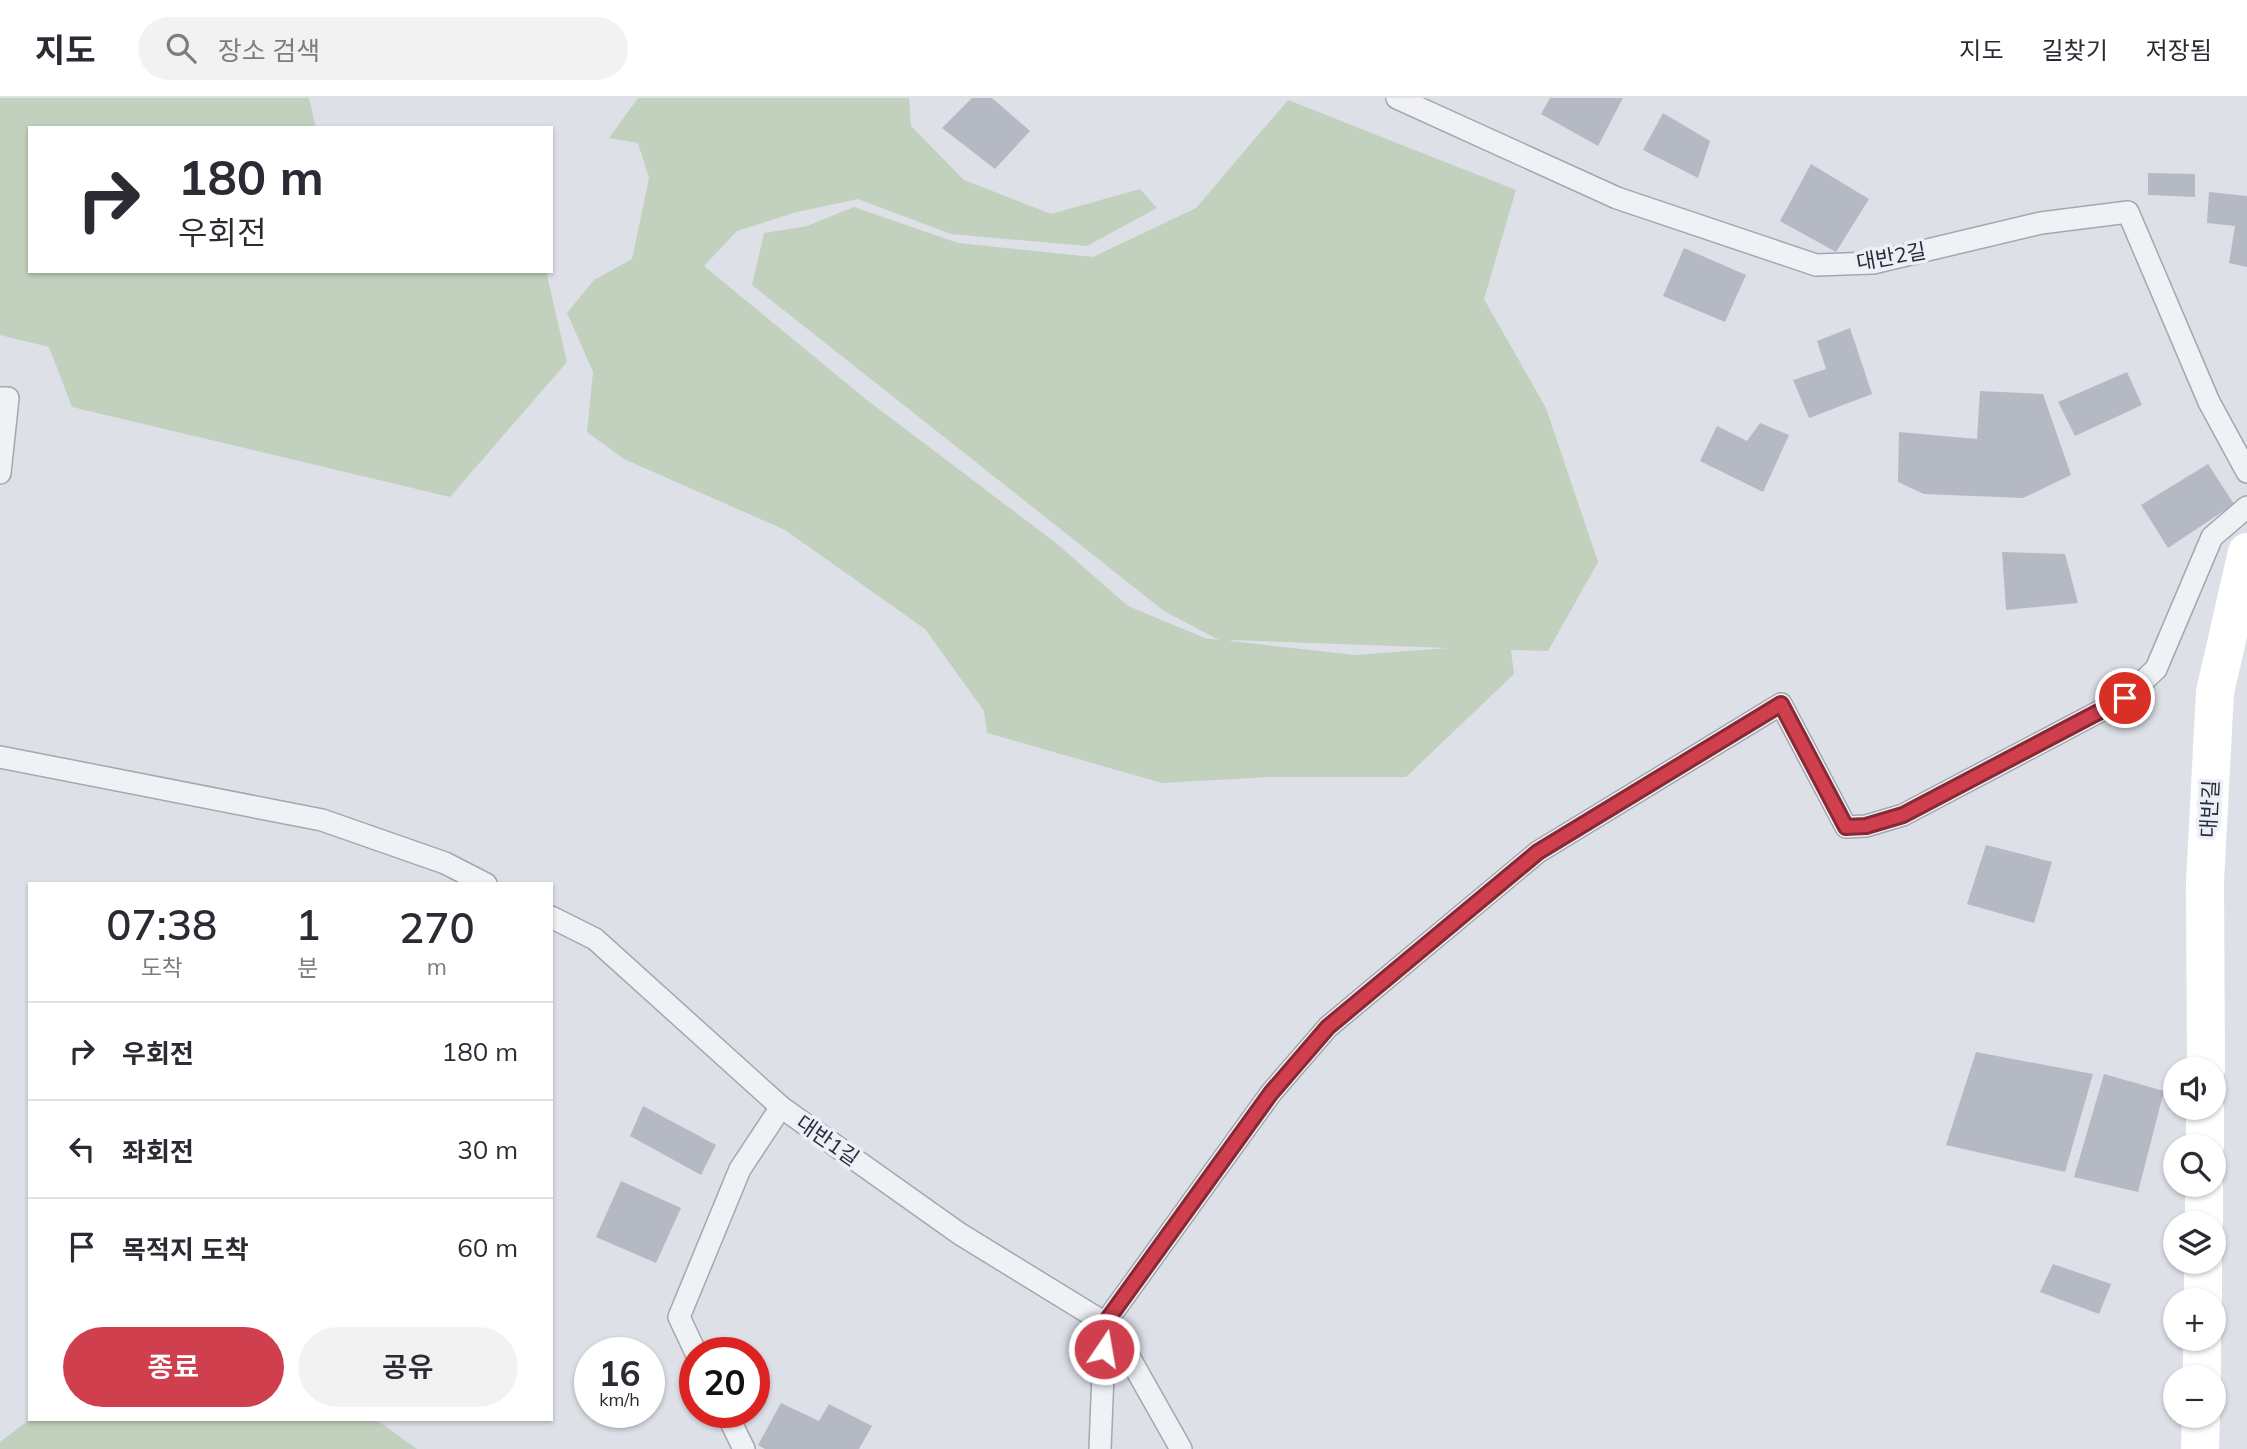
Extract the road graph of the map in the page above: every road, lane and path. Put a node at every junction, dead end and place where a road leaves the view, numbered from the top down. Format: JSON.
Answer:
{"nodes":[{"id":1,"x":1396,"y":98,"type":"edge"},
{"id":2,"x":0,"y":398,"type":"edge"},
{"id":3,"x":2247,"y":472,"type":"edge"},
{"id":4,"x":0,"y":473,"type":"edge"},
{"id":5,"x":2247,"y":507,"type":"edge"},
{"id":6,"x":2247,"y":552,"type":"edge"},
{"id":7,"x":0,"y":757,"type":"edge"},
{"id":8,"x":482,"y":882,"type":"edge"},
{"id":9,"x":553,"y":918,"type":"edge"},
{"id":10,"x":2206,"y":1057,"type":"edge"},
{"id":11,"x":781,"y":1107,"type":"junction"},
{"id":12,"x":1105,"y":1323,"type":"junction"},
{"id":13,"x":688,"y":1337,"type":"edge"},
{"id":14,"x":734,"y":1428,"type":"edge"},
{"id":15,"x":2201,"y":1428,"type":"edge"},
{"id":16,"x":744,"y":1449,"type":"edge"},
{"id":17,"x":1100,"y":1449,"type":"edge"},
{"id":18,"x":1181,"y":1449,"type":"edge"},
{"id":19,"x":2200,"y":1449,"type":"edge"}],
"edges":[{"from":1,"to":3,"type":"lane","name":"대반2길"},
{"from":2,"to":4,"type":"lane"},
{"from":5,"to":12,"type":"lane"},
{"from":6,"to":10,"type":"street","name":"대반길"},
{"from":7,"to":8,"type":"lane"},
{"from":9,"to":11,"type":"lane"},
{"from":11,"to":12,"type":"lane","name":"대반1길"},
{"from":11,"to":13,"type":"lane","name":"대반1길"},
{"from":12,"to":17,"type":"lane"},
{"from":12,"to":18,"type":"lane","name":"대반1길"},
{"from":14,"to":16,"type":"lane"},
{"from":15,"to":19,"type":"street"}]}
